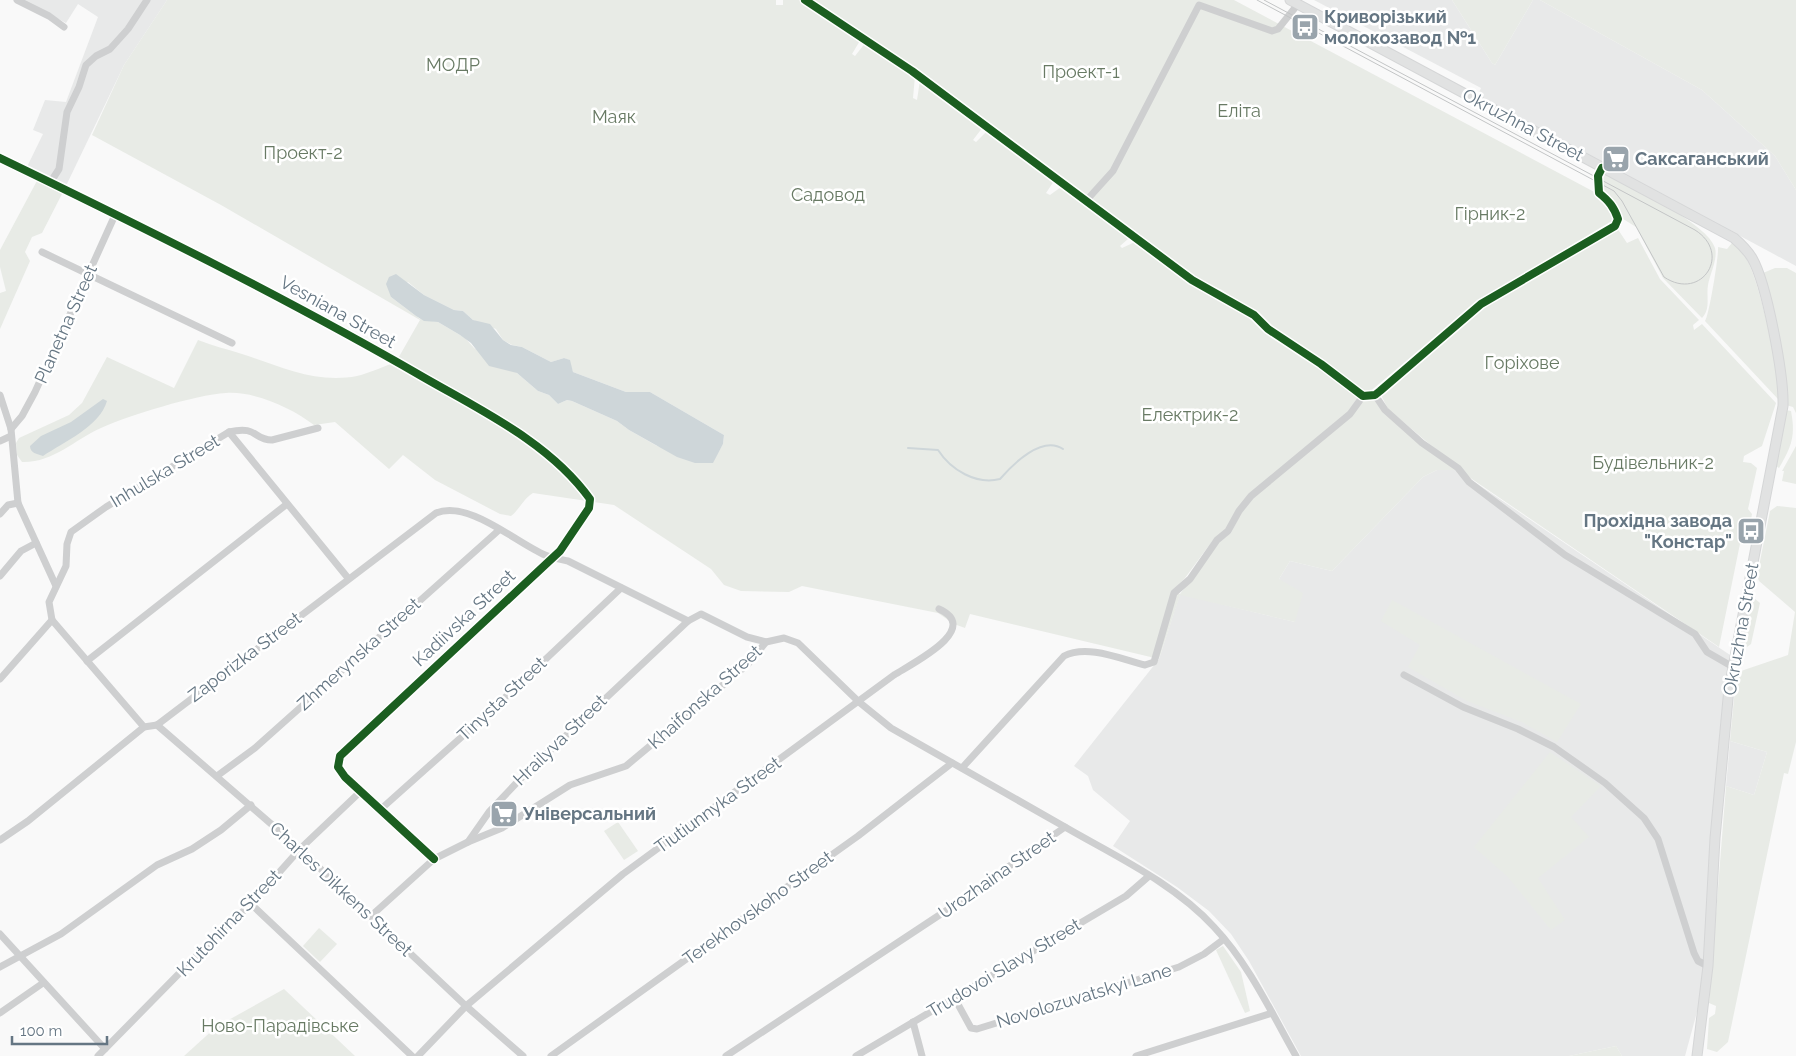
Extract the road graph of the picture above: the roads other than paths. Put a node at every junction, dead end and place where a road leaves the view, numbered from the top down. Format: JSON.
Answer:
{"nodes":[{"id":1,"x":18,"y":0,"type":"edge"},
{"id":2,"x":147,"y":0,"type":"edge"},
{"id":3,"x":805,"y":0,"type":"edge"},
{"id":4,"x":1294,"y":2,"type":"edge"},
{"id":5,"x":64,"y":27,"type":"dead end"},
{"id":6,"x":0,"y":158,"type":"edge"},
{"id":7,"x":1602,"y":168,"type":"junction"},
{"id":8,"x":50,"y":183,"type":"junction"},
{"id":9,"x":1085,"y":202,"type":"junction"},
{"id":10,"x":115,"y":215,"type":"junction"},
{"id":11,"x":42,"y":252,"type":"dead end"},
{"id":12,"x":88,"y":274,"type":"junction"},
{"id":13,"x":232,"y":343,"type":"dead end"},
{"id":14,"x":0,"y":395,"type":"edge"},
{"id":15,"x":1374,"y":395,"type":"junction"},
{"id":16,"x":1363,"y":396,"type":"junction"},
{"id":17,"x":318,"y":428,"type":"dead end"},
{"id":18,"x":11,"y":432,"type":"junction"},
{"id":19,"x":229,"y":432,"type":"junction"},
{"id":20,"x":0,"y":441,"type":"edge"},
{"id":21,"x":590,"y":499,"type":"joint"},
{"id":22,"x":18,"y":503,"type":"junction"},
{"id":23,"x":287,"y":504,"type":"junction"},
{"id":24,"x":0,"y":514,"type":"edge"},
{"id":25,"x":499,"y":530,"type":"junction"},
{"id":26,"x":36,"y":544,"type":"junction"},
{"id":27,"x":552,"y":557,"type":"junction"},
{"id":28,"x":0,"y":576,"type":"edge"},
{"id":29,"x":348,"y":578,"type":"junction"},
{"id":30,"x":56,"y":586,"type":"junction"},
{"id":31,"x":621,"y":588,"type":"junction"},
{"id":32,"x":939,"y":609,"type":"dead end"},
{"id":33,"x":52,"y":620,"type":"junction"},
{"id":34,"x":688,"y":621,"type":"junction"},
{"id":35,"x":766,"y":642,"type":"junction"},
{"id":36,"x":87,"y":661,"type":"junction"},
{"id":37,"x":1733,"y":667,"type":"junction"},
{"id":38,"x":1404,"y":676,"type":"dead end"},
{"id":39,"x":0,"y":678,"type":"edge"},
{"id":40,"x":859,"y":702,"type":"junction"},
{"id":41,"x":157,"y":725,"type":"junction"},
{"id":42,"x":144,"y":727,"type":"junction"},
{"id":43,"x":952,"y":762,"type":"junction"},
{"id":44,"x":962,"y":768,"type":"junction"},
{"id":45,"x":217,"y":776,"type":"junction"},
{"id":46,"x":360,"y":792,"type":"junction"},
{"id":47,"x":252,"y":805,"type":"junction"},
{"id":48,"x":381,"y":809,"type":"junction"},
{"id":49,"x":1065,"y":827,"type":"junction"},
{"id":50,"x":0,"y":840,"type":"edge"},
{"id":51,"x":468,"y":842,"type":"junction"},
{"id":52,"x":300,"y":849,"type":"junction"},
{"id":53,"x":434,"y":859,"type":"junction"},
{"id":54,"x":1148,"y":876,"type":"junction"},
{"id":55,"x":250,"y":904,"type":"junction"},
{"id":56,"x":371,"y":916,"type":"junction"},
{"id":57,"x":0,"y":934,"type":"edge"},
{"id":58,"x":1224,"y":938,"type":"junction"},
{"id":59,"x":20,"y":957,"type":"junction"},
{"id":60,"x":1708,"y":966,"type":"junction"},
{"id":61,"x":0,"y":967,"type":"edge"},
{"id":62,"x":43,"y":983,"type":"junction"},
{"id":63,"x":954,"y":997,"type":"junction"},
{"id":64,"x":466,"y":1006,"type":"junction"},
{"id":65,"x":1272,"y":1013,"type":"junction"},
{"id":66,"x":0,"y":1014,"type":"edge"},
{"id":67,"x":913,"y":1022,"type":"junction"},
{"id":68,"x":104,"y":1049,"type":"junction"},
{"id":69,"x":98,"y":1056,"type":"edge"},
{"id":70,"x":412,"y":1056,"type":"edge"},
{"id":71,"x":418,"y":1056,"type":"edge"},
{"id":72,"x":523,"y":1056,"type":"edge"},
{"id":73,"x":551,"y":1056,"type":"edge"},
{"id":74,"x":726,"y":1056,"type":"edge"},
{"id":75,"x":856,"y":1056,"type":"edge"},
{"id":76,"x":922,"y":1056,"type":"edge"},
{"id":77,"x":1136,"y":1056,"type":"edge"},
{"id":78,"x":1296,"y":1056,"type":"edge"},
{"id":79,"x":1697,"y":1056,"type":"edge"}],
"edges":[{"from":1,"to":5,"type":"street"},
{"from":2,"to":8,"type":"street"},
{"from":3,"to":9,"type":"street"},
{"from":4,"to":7,"type":"main road","name":"Okruzhna Street"},
{"from":4,"to":9,"type":"street"},
{"from":6,"to":8,"type":"street","name":"Vesniana Street"},
{"from":7,"to":15,"type":"street"},
{"from":7,"to":37,"type":"main road","name":"Okruzhna Street"},
{"from":8,"to":10,"type":"street","name":"Vesniana Street"},
{"from":9,"to":16,"type":"street"},
{"from":10,"to":12,"type":"street","name":"Planetna Street"},
{"from":10,"to":21,"type":"street","name":"Vesniana Street"},
{"from":11,"to":12,"type":"street"},
{"from":12,"to":13,"type":"street"},
{"from":12,"to":18,"type":"street","name":"Planetna Street"},
{"from":14,"to":18,"type":"street"},
{"from":15,"to":16,"type":"street"},
{"from":15,"to":37,"type":"street"},
{"from":16,"to":44,"type":"street"},
{"from":17,"to":19,"type":"street","name":"Inhulska Street"},
{"from":18,"to":20,"type":"street"},
{"from":18,"to":22,"type":"street"},
{"from":19,"to":23,"type":"street"},
{"from":19,"to":30,"type":"street","name":"Inhulska Street"},
{"from":21,"to":27,"type":"street","name":"Kadiivska Street"},
{"from":22,"to":24,"type":"street"},
{"from":22,"to":26,"type":"street"},
{"from":23,"to":29,"type":"street"},
{"from":23,"to":36,"type":"street"},
{"from":25,"to":27,"type":"street"},
{"from":25,"to":29,"type":"street","name":"Zaporizka Street"},
{"from":25,"to":45,"type":"street","name":"Zhmerynska Street"},
{"from":26,"to":28,"type":"street"},
{"from":26,"to":30,"type":"street"},
{"from":27,"to":31,"type":"street"},
{"from":27,"to":46,"type":"street","name":"Kadiivska Street"},
{"from":29,"to":41,"type":"street","name":"Zaporizka Street"},
{"from":30,"to":33,"type":"street","name":"Inhulska Street"},
{"from":31,"to":34,"type":"street"},
{"from":31,"to":48,"type":"street","name":"Tinysta Street"},
{"from":32,"to":40,"type":"street","name":"Tiutiunnyka Street"},
{"from":33,"to":36,"type":"street"},
{"from":33,"to":39,"type":"street"},
{"from":34,"to":35,"type":"street"},
{"from":34,"to":51,"type":"street","name":"Hrailyva Street"},
{"from":35,"to":40,"type":"street","name":"Khaifonska Street"},
{"from":35,"to":51,"type":"street","name":"Khaifonska Street"},
{"from":36,"to":42,"type":"street"},
{"from":37,"to":60,"type":"main road","name":"Okruzhna Street"},
{"from":38,"to":60,"type":"street"},
{"from":40,"to":43,"type":"street","name":"Khaifonska Street"},
{"from":40,"to":64,"type":"street","name":"Tiutiunnyka Street"},
{"from":41,"to":42,"type":"street","name":"Zaporizka Street"},
{"from":41,"to":45,"type":"street","name":"Charles Dikkens Street"},
{"from":42,"to":50,"type":"street"},
{"from":43,"to":44,"type":"street"},
{"from":43,"to":73,"type":"street","name":"Terekhovskoho Street"},
{"from":44,"to":49,"type":"street"},
{"from":45,"to":47,"type":"street","name":"Charles Dikkens Street"},
{"from":46,"to":48,"type":"street"},
{"from":46,"to":52,"type":"street","name":"Krutohirna Street"},
{"from":47,"to":52,"type":"street","name":"Charles Dikkens Street"},
{"from":47,"to":59,"type":"street"},
{"from":48,"to":53,"type":"street"},
{"from":49,"to":54,"type":"street","name":"Urozhaina Street"},
{"from":49,"to":74,"type":"street","name":"Urozhaina Street"},
{"from":51,"to":53,"type":"street","name":"Hrailyva Street"},
{"from":52,"to":55,"type":"street","name":"Krutohirna Street"},
{"from":52,"to":56,"type":"street","name":"Charles Dikkens Street"},
{"from":53,"to":56,"type":"street","name":"Hrailyva Street"},
{"from":54,"to":58,"type":"street","name":"Urozhaina Street"},
{"from":54,"to":63,"type":"street","name":"Trudovoi Slavy Street"},
{"from":55,"to":68,"type":"street","name":"Krutohirna Street"},
{"from":55,"to":70,"type":"street"},
{"from":56,"to":64,"type":"street","name":"Charles Dikkens Street"},
{"from":57,"to":59,"type":"street"},
{"from":58,"to":63,"type":"street","name":"Novolozuvatskyi Lane"},
{"from":58,"to":65,"type":"street","name":"Urozhaina Street"},
{"from":59,"to":61,"type":"street"},
{"from":59,"to":62,"type":"street"},
{"from":60,"to":79,"type":"main road","name":"Okruzhna Street"},
{"from":62,"to":66,"type":"street"},
{"from":62,"to":68,"type":"street"},
{"from":63,"to":67,"type":"street","name":"Trudovoi Slavy Street"},
{"from":64,"to":71,"type":"street","name":"Tiutiunnyka Street"},
{"from":64,"to":72,"type":"street","name":"Charles Dikkens Street"},
{"from":65,"to":77,"type":"street"},
{"from":65,"to":78,"type":"street","name":"Urozhaina Street"},
{"from":67,"to":75,"type":"street","name":"Trudovoi Slavy Street"},
{"from":67,"to":76,"type":"street"},
{"from":68,"to":69,"type":"street","name":"Krutohirna Street"}]}
